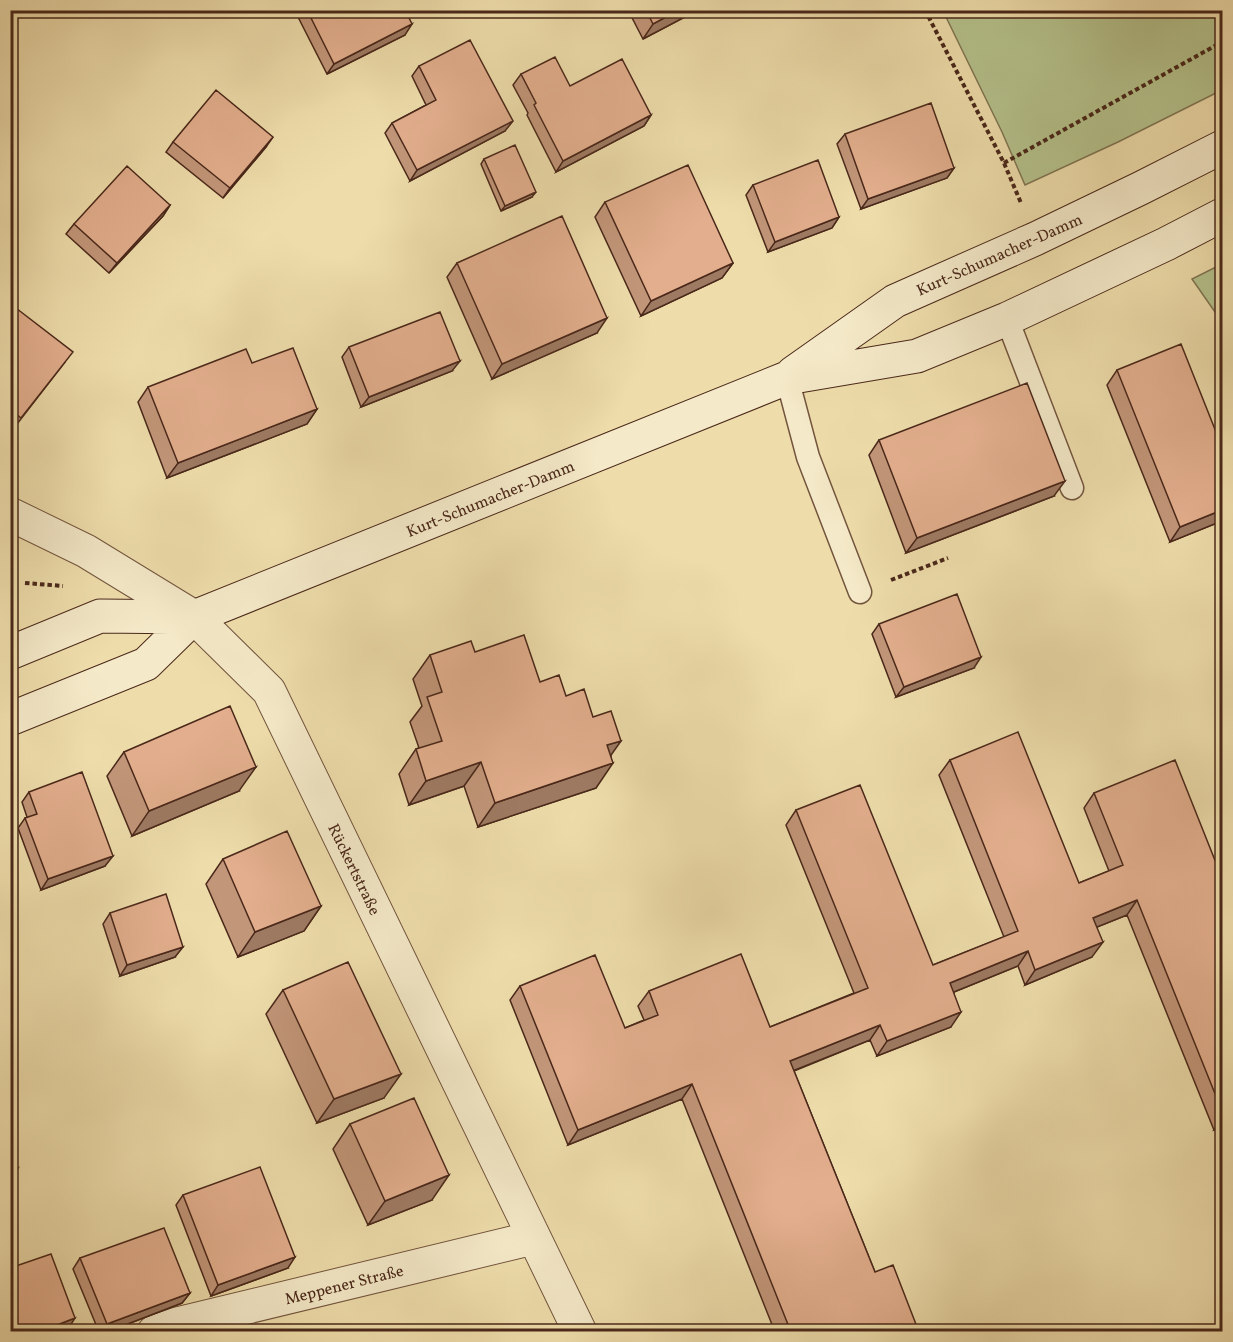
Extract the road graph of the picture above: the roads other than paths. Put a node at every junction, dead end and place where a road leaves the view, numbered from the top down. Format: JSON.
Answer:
{"nodes":[{"id":1,"x":1222,"y":147,"type":"edge"},
{"id":2,"x":1222,"y":215,"type":"edge"},
{"id":3,"x":1007,"y":319,"type":"junction"},
{"id":4,"x":787,"y":378,"type":"junction"},
{"id":5,"x":1072,"y":488,"type":"dead end"},
{"id":6,"x":10,"y":514,"type":"edge"},
{"id":7,"x":860,"y":592,"type":"road end"},
{"id":8,"x":194,"y":617,"type":"junction"},
{"id":9,"x":10,"y":653,"type":"edge"},
{"id":10,"x":10,"y":719,"type":"edge"},
{"id":11,"x":533,"y":1238,"type":"junction"},
{"id":12,"x":154,"y":1332,"type":"edge"},
{"id":13,"x":580,"y":1332,"type":"edge"}],
"edges":[{"from":1,"to":4,"type":"main road","name":"Kurt-Schumacher-Damm"},
{"from":2,"to":3,"type":"main road","name":"Kurt-Schumacher-Damm"},
{"from":3,"to":4,"type":"main road","name":"Kurt-Schumacher-Damm"},
{"from":3,"to":5,"type":"lane"},
{"from":4,"to":7,"type":"lane"},
{"from":4,"to":8,"type":"main road","name":"Kurt-Schumacher-Damm"},
{"from":6,"to":8,"type":"main road","name":"Rückertstraße"},
{"from":8,"to":9,"type":"main road","name":"Kurt-Schumacher-Damm"},
{"from":8,"to":10,"type":"main road","name":"Kurt-Schumacher-Damm"},
{"from":8,"to":11,"type":"main road","name":"Rückertstraße"},
{"from":11,"to":12,"type":"main road","name":"Meppener Straße"},
{"from":11,"to":13,"type":"main road","name":"Rückertstraße"}]}
